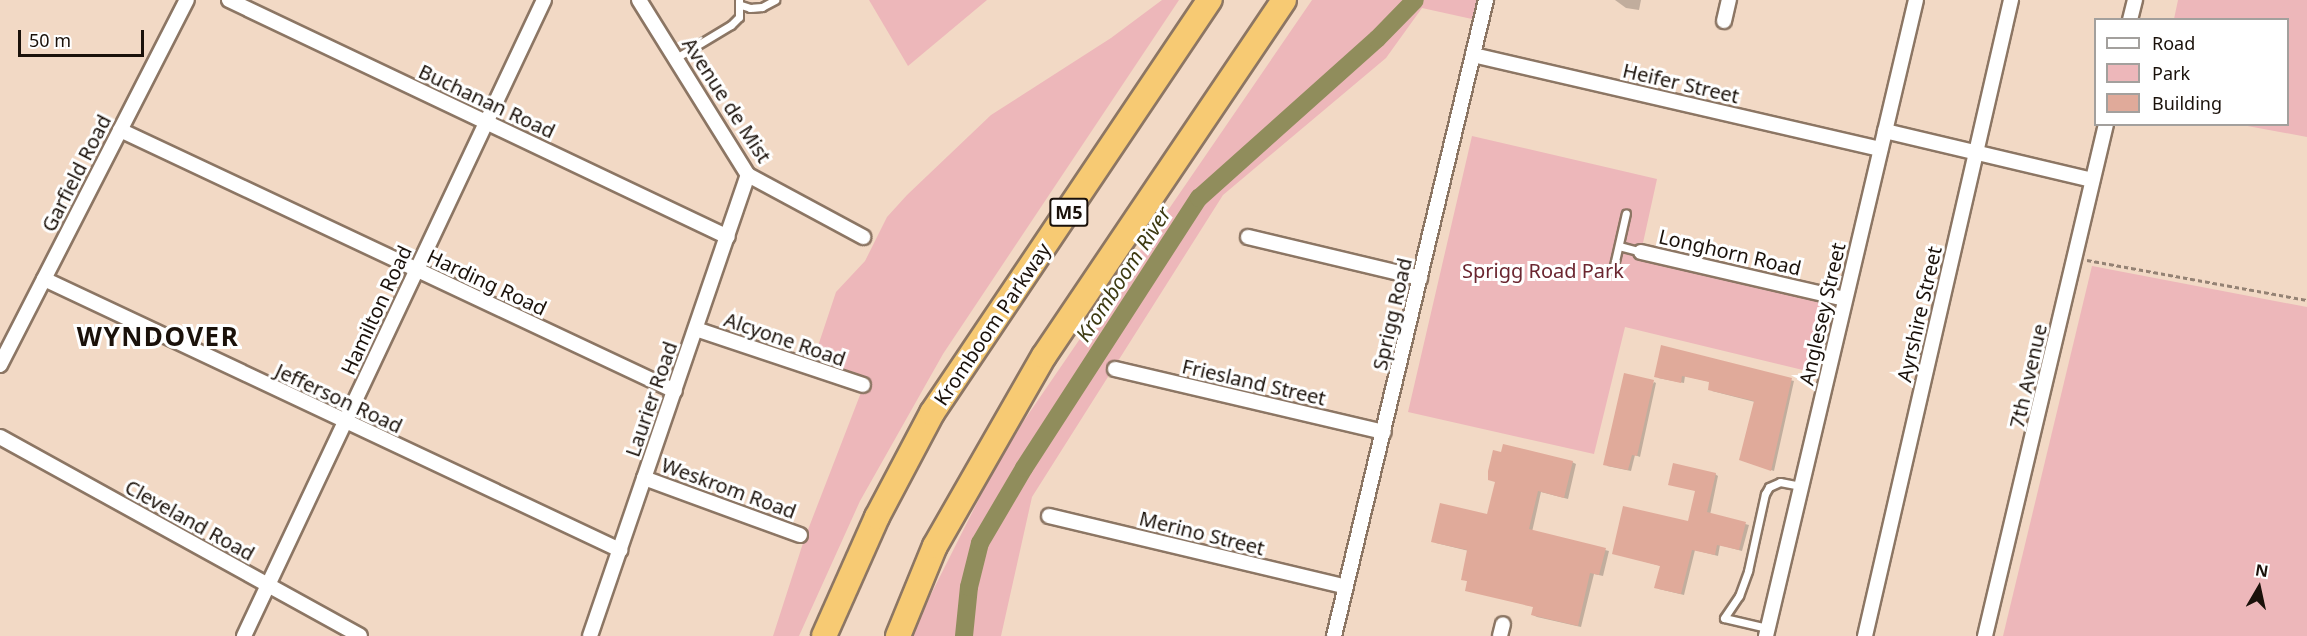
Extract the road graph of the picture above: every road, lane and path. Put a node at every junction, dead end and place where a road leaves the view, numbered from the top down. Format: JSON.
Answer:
{"nodes":[{"id":1,"x":187,"y":0,"type":"edge"},
{"id":2,"x":229,"y":0,"type":"edge"},
{"id":3,"x":544,"y":0,"type":"edge"},
{"id":4,"x":639,"y":0,"type":"edge"},
{"id":5,"x":775,"y":0,"type":"edge"},
{"id":6,"x":1210,"y":0,"type":"edge"},
{"id":7,"x":1284,"y":0,"type":"edge"},
{"id":8,"x":1486,"y":0,"type":"edge"},
{"id":9,"x":1729,"y":0,"type":"edge"},
{"id":10,"x":1916,"y":0,"type":"edge"},
{"id":11,"x":2011,"y":0,"type":"edge"},
{"id":12,"x":2135,"y":0,"type":"edge"},
{"id":13,"x":740,"y":3,"type":"edge"},
{"id":14,"x":2130,"y":18,"type":"edge"},
{"id":15,"x":1724,"y":21,"type":"dead end"},
{"id":16,"x":1473,"y":55,"type":"junction"},
{"id":17,"x":676,"y":58,"type":"junction"},
{"id":18,"x":486,"y":122,"type":"junction"},
{"id":19,"x":2106,"y":126,"type":"edge"},
{"id":20,"x":120,"y":130,"type":"junction"},
{"id":21,"x":1885,"y":131,"type":"junction"},
{"id":22,"x":1880,"y":149,"type":"junction"},
{"id":23,"x":1977,"y":152,"type":"junction"},
{"id":24,"x":748,"y":175,"type":"junction"},
{"id":25,"x":2092,"y":180,"type":"junction"},
{"id":26,"x":1626,"y":213,"type":"dead end"},
{"id":27,"x":728,"y":237,"type":"junction"},
{"id":28,"x":863,"y":237,"type":"dead end"},
{"id":29,"x":1248,"y":237,"type":"dead end"},
{"id":30,"x":1619,"y":246,"type":"junction"},
{"id":31,"x":1641,"y":252,"type":"joint"},
{"id":32,"x":2076,"y":258,"type":"junction"},
{"id":33,"x":415,"y":270,"type":"junction"},
{"id":34,"x":1613,"y":270,"type":"dead end"},
{"id":35,"x":1420,"y":278,"type":"junction"},
{"id":36,"x":44,"y":279,"type":"junction"},
{"id":37,"x":1845,"y":299,"type":"junction"},
{"id":38,"x":2307,"y":300,"type":"edge"},
{"id":39,"x":696,"y":329,"type":"junction"},
{"id":40,"x":0,"y":364,"type":"edge"},
{"id":41,"x":1115,"y":369,"type":"dead end"},
{"id":42,"x":862,"y":385,"type":"dead end"},
{"id":43,"x":675,"y":391,"type":"junction"},
{"id":44,"x":345,"y":423,"type":"junction"},
{"id":45,"x":1384,"y":432,"type":"junction"},
{"id":46,"x":0,"y":437,"type":"edge"},
{"id":47,"x":644,"y":478,"type":"junction"},
{"id":48,"x":1801,"y":486,"type":"junction"},
{"id":49,"x":1050,"y":516,"type":"dead end"},
{"id":50,"x":800,"y":535,"type":"dead end"},
{"id":51,"x":620,"y":550,"type":"junction"},
{"id":52,"x":268,"y":585,"type":"junction"},
{"id":53,"x":1346,"y":587,"type":"junction"},
{"id":54,"x":1766,"y":632,"type":"edge"},
{"id":55,"x":244,"y":636,"type":"edge"},
{"id":56,"x":360,"y":636,"type":"edge"},
{"id":57,"x":590,"y":636,"type":"edge"},
{"id":58,"x":824,"y":636,"type":"edge"},
{"id":59,"x":898,"y":636,"type":"edge"},
{"id":60,"x":1334,"y":636,"type":"edge"},
{"id":61,"x":1865,"y":636,"type":"edge"},
{"id":62,"x":1985,"y":636,"type":"edge"}],
"edges":[{"from":1,"to":20,"type":"street","name":"Garfield Road"},
{"from":2,"to":18,"type":"street","name":"Buchanan Road"},
{"from":3,"to":18,"type":"street","name":"Hamilton Road"},
{"from":4,"to":17,"type":"street","name":"Avenue de Mist"},
{"from":5,"to":13,"type":"lane"},
{"from":6,"to":58,"type":"highway","name":"Kromboom Parkway","number":"M5"},
{"from":7,"to":59,"type":"highway"},
{"from":8,"to":16,"type":"street","name":"Sprigg Road"},
{"from":9,"to":15,"type":"street"},
{"from":10,"to":21,"type":"street","name":"Anglesey Street"},
{"from":11,"to":23,"type":"street","name":"Ayrshire Street"},
{"from":12,"to":14,"type":"street"},
{"from":13,"to":17,"type":"lane"},
{"from":16,"to":22,"type":"street","name":"Heifer Street"},
{"from":16,"to":35,"type":"street","name":"Sprigg Road"},
{"from":17,"to":24,"type":"street","name":"Avenue de Mist"},
{"from":18,"to":27,"type":"street","name":"Buchanan Road"},
{"from":18,"to":33,"type":"street","name":"Hamilton Road"},
{"from":19,"to":25,"type":"street","name":"7th Avenue"},
{"from":20,"to":33,"type":"street","name":"Harding Road"},
{"from":20,"to":36,"type":"street","name":"Garfield Road"},
{"from":21,"to":22,"type":"street","name":"Anglesey Street"},
{"from":21,"to":23,"type":"street"},
{"from":22,"to":37,"type":"street","name":"Anglesey Street"},
{"from":23,"to":25,"type":"street"},
{"from":23,"to":61,"type":"street","name":"Ayrshire Street"},
{"from":24,"to":27,"type":"street","name":"Laurier Road"},
{"from":24,"to":28,"type":"street","name":"Avenue de Mist"},
{"from":25,"to":32,"type":"street","name":"7th Avenue"},
{"from":26,"to":30,"type":"lane"},
{"from":27,"to":39,"type":"street","name":"Laurier Road"},
{"from":29,"to":35,"type":"street"},
{"from":30,"to":31,"type":"lane"},
{"from":30,"to":34,"type":"lane"},
{"from":31,"to":37,"type":"street","name":"Longhorn Road"},
{"from":32,"to":38,"type":"path"},
{"from":32,"to":62,"type":"street","name":"7th Avenue"},
{"from":33,"to":43,"type":"street","name":"Harding Road"},
{"from":33,"to":44,"type":"street","name":"Hamilton Road"},
{"from":35,"to":45,"type":"street","name":"Sprigg Road"},
{"from":36,"to":40,"type":"street","name":"Garfield Road"},
{"from":36,"to":44,"type":"street","name":"Jefferson Road"},
{"from":37,"to":48,"type":"street","name":"Anglesey Street"},
{"from":39,"to":42,"type":"street","name":"Alcyone Road"},
{"from":39,"to":43,"type":"street","name":"Laurier Road"},
{"from":41,"to":45,"type":"street","name":"Friesland Street"},
{"from":43,"to":47,"type":"street","name":"Laurier Road"},
{"from":44,"to":51,"type":"street","name":"Jefferson Road"},
{"from":44,"to":52,"type":"street","name":"Hamilton Road"},
{"from":45,"to":53,"type":"street","name":"Sprigg Road"},
{"from":46,"to":52,"type":"street","name":"Cleveland Road"},
{"from":47,"to":50,"type":"street","name":"Weskrom Road"},
{"from":47,"to":51,"type":"street","name":"Laurier Road"},
{"from":48,"to":54,"type":"street","name":"Anglesey Street"},
{"from":48,"to":54,"type":"lane"},
{"from":49,"to":53,"type":"street","name":"Merino Street"},
{"from":51,"to":57,"type":"street","name":"Laurier Road"},
{"from":52,"to":55,"type":"street","name":"Hamilton Road"},
{"from":52,"to":56,"type":"street","name":"Cleveland Road"},
{"from":53,"to":60,"type":"street","name":"Sprigg Road"}]}
